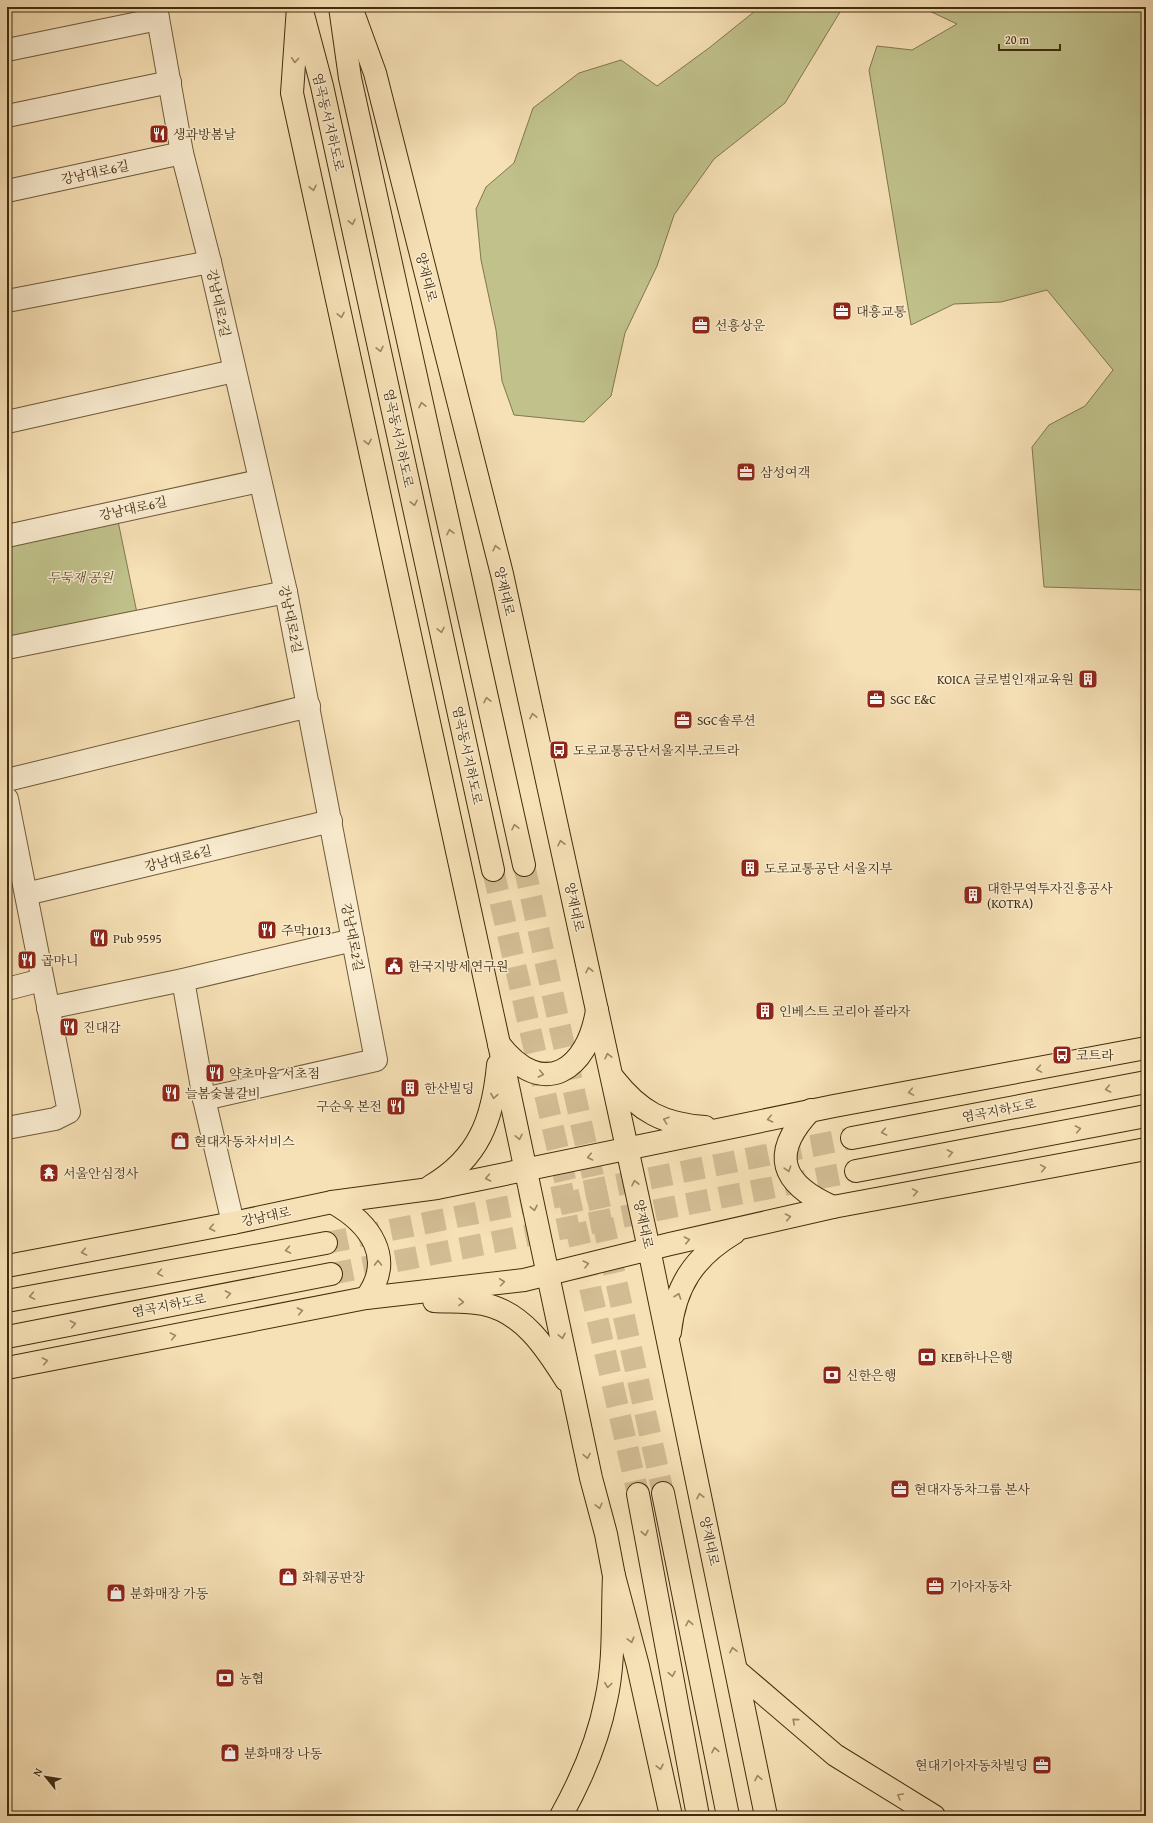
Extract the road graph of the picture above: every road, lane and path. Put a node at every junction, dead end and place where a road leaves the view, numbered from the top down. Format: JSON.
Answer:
{"nodes":[{"id":1,"x":300,"y":7,"type":"edge"},
{"id":2,"x":340,"y":7,"type":"edge"},
{"id":3,"x":351,"y":7,"type":"edge"},
{"id":4,"x":157,"y":13,"type":"edge"},
{"id":5,"x":7,"y":50,"type":"edge"},
{"id":6,"x":170,"y":82,"type":"junction"},
{"id":7,"x":7,"y":116,"type":"edge"},
{"id":8,"x":182,"y":153,"type":"junction"},
{"id":9,"x":7,"y":191,"type":"edge"},
{"id":10,"x":210,"y":262,"type":"junction"},
{"id":11,"x":7,"y":301,"type":"edge"},
{"id":12,"x":234,"y":371,"type":"junction"},
{"id":13,"x":7,"y":422,"type":"edge"},
{"id":14,"x":259,"y":481,"type":"junction"},
{"id":15,"x":7,"y":536,"type":"edge"},
{"id":16,"x":286,"y":592,"type":"junction"},
{"id":17,"x":7,"y":648,"type":"edge"},
{"id":18,"x":309,"y":706,"type":"junction"},
{"id":19,"x":7,"y":780,"type":"edge"},
{"id":20,"x":7,"y":799,"type":"edge"},
{"id":21,"x":331,"y":821,"type":"junction"},
{"id":22,"x":524,"y":865,"type":"tunnel mouth"},
{"id":23,"x":494,"y":870,"type":"tunnel mouth"},
{"id":24,"x":19,"y":886,"type":"edge"},
{"id":25,"x":353,"y":940,"type":"junction"},
{"id":26,"x":42,"y":980,"type":"junction"},
{"id":27,"x":183,"y":980,"type":"junction"},
{"id":28,"x":7,"y":989,"type":"edge"},
{"id":29,"x":48,"y":1008,"type":"junction"},
{"id":30,"x":597,"y":1008,"type":"junction"},
{"id":31,"x":499,"y":1044,"type":"junction"},
{"id":32,"x":1146,"y":1048,"type":"edge"},
{"id":33,"x":612,"y":1077,"type":"junction"},
{"id":34,"x":1146,"y":1082,"type":"edge"},
{"id":35,"x":204,"y":1099,"type":"junction"},
{"id":36,"x":811,"y":1110,"type":"junction"},
{"id":37,"x":1146,"y":1116,"type":"edge"},
{"id":38,"x":732,"y":1127,"type":"junction"},
{"id":39,"x":7,"y":1128,"type":"edge"},
{"id":40,"x":852,"y":1138,"type":"tunnel mouth"},
{"id":41,"x":628,"y":1149,"type":"junction"},
{"id":42,"x":1146,"y":1149,"type":"edge"},
{"id":43,"x":526,"y":1170,"type":"junction"},
{"id":44,"x":856,"y":1171,"type":"tunnel mouth"},
{"id":45,"x":426,"y":1189,"type":"junction"},
{"id":46,"x":332,"y":1202,"type":"junction"},
{"id":47,"x":833,"y":1207,"type":"junction"},
{"id":48,"x":233,"y":1224,"type":"junction"},
{"id":49,"x":750,"y":1225,"type":"junction"},
{"id":50,"x":326,"y":1243,"type":"tunnel mouth"},
{"id":51,"x":649,"y":1249,"type":"junction"},
{"id":52,"x":7,"y":1266,"type":"edge"},
{"id":53,"x":331,"y":1274,"type":"tunnel mouth"},
{"id":54,"x":548,"y":1274,"type":"junction"},
{"id":55,"x":366,"y":1298,"type":"junction"},
{"id":56,"x":7,"y":1301,"type":"edge"},
{"id":57,"x":7,"y":1337,"type":"edge"},
{"id":58,"x":668,"y":1348,"type":"junction"},
{"id":59,"x":7,"y":1368,"type":"edge"},
{"id":60,"x":583,"y":1434,"type":"junction"},
{"id":61,"x":663,"y":1493,"type":"tunnel mouth"},
{"id":62,"x":638,"y":1494,"type":"tunnel mouth"},
{"id":63,"x":614,"y":1576,"type":"junction"},
{"id":64,"x":737,"y":1671,"type":"junction"},
{"id":65,"x":561,"y":1816,"type":"edge"},
{"id":66,"x":671,"y":1816,"type":"edge"},
{"id":67,"x":698,"y":1816,"type":"edge"},
{"id":68,"x":728,"y":1816,"type":"edge"},
{"id":69,"x":766,"y":1816,"type":"edge"},
{"id":70,"x":934,"y":1816,"type":"edge"}],
"edges":[{"from":1,"to":23,"type":"main road","name":"염곡동서지하도로","one_way":true},
{"from":1,"to":31,"type":"main road","one_way":true},
{"from":22,"to":2,"type":"main road","one_way":true},
{"from":30,"to":3,"type":"main road","name":"양재대로","one_way":true},
{"from":4,"to":5,"type":"street"},
{"from":4,"to":6,"type":"street","name":"강남대로2길"},
{"from":6,"to":7,"type":"street"},
{"from":6,"to":8,"type":"street","name":"강남대로2길"},
{"from":8,"to":9,"type":"street","name":"강남대로6길"},
{"from":8,"to":10,"type":"street","name":"강남대로2길"},
{"from":10,"to":11,"type":"street"},
{"from":10,"to":12,"type":"street","name":"강남대로2길"},
{"from":12,"to":13,"type":"street"},
{"from":12,"to":14,"type":"street","name":"강남대로2길"},
{"from":14,"to":15,"type":"street","name":"강남대로6길"},
{"from":14,"to":16,"type":"street","name":"강남대로2길"},
{"from":16,"to":17,"type":"street"},
{"from":16,"to":18,"type":"street","name":"강남대로2길"},
{"from":18,"to":19,"type":"street"},
{"from":18,"to":21,"type":"street","name":"강남대로2길"},
{"from":20,"to":24,"type":"street"},
{"from":21,"to":24,"type":"street","name":"강남대로6길"},
{"from":21,"to":25,"type":"street","name":"강남대로2길"},
{"from":24,"to":26,"type":"street"},
{"from":25,"to":27,"type":"street"},
{"from":25,"to":35,"type":"street","name":"강남대로2길"},
{"from":26,"to":28,"type":"street"},
{"from":26,"to":29,"type":"street"},
{"from":27,"to":29,"type":"street"},
{"from":27,"to":35,"type":"street"},
{"from":29,"to":39,"type":"street"},
{"from":31,"to":30,"type":"main road","one_way":true},
{"from":33,"to":30,"type":"main road","name":"양재대로","one_way":true},
{"from":31,"to":43,"type":"main road","one_way":true},
{"from":31,"to":45,"type":"main road","one_way":true},
{"from":32,"to":36,"type":"main road","one_way":true},
{"from":38,"to":33,"type":"main road","one_way":true},
{"from":33,"to":41,"type":"main road","name":"양재대로"},
{"from":34,"to":40,"type":"main road","name":"염곡지하도로","one_way":true},
{"from":35,"to":48,"type":"street"},
{"from":36,"to":38,"type":"main road","one_way":true},
{"from":36,"to":47,"type":"main road","one_way":true},
{"from":44,"to":37,"type":"main road","one_way":true},
{"from":38,"to":41,"type":"main road","name":"강남대로"},
{"from":41,"to":43,"type":"main road","name":"강남대로","one_way":true},
{"from":51,"to":41,"type":"main road","name":"양재대로","one_way":true},
{"from":47,"to":42,"type":"main road","one_way":true},
{"from":43,"to":45,"type":"main road","name":"강남대로","one_way":true},
{"from":43,"to":54,"type":"main road","one_way":true},
{"from":45,"to":46,"type":"main road","name":"강남대로"},
{"from":46,"to":48,"type":"main road","name":"강남대로"},
{"from":55,"to":46,"type":"main road","one_way":true},
{"from":49,"to":47,"type":"main road","one_way":true},
{"from":48,"to":52,"type":"main road","name":"강남대로","one_way":true},
{"from":51,"to":49,"type":"main road","one_way":true},
{"from":58,"to":49,"type":"main road","one_way":true},
{"from":50,"to":56,"type":"main road","one_way":true},
{"from":54,"to":51,"type":"main road","one_way":true},
{"from":51,"to":58,"type":"main road","name":"양재대로"},
{"from":57,"to":53,"type":"main road","name":"염곡지하도로","one_way":true},
{"from":55,"to":54,"type":"main road","one_way":true},
{"from":54,"to":60,"type":"main road","one_way":true},
{"from":59,"to":55,"type":"main road","one_way":true},
{"from":55,"to":60,"type":"main road","one_way":true},
{"from":64,"to":58,"type":"main road","name":"양재대로","one_way":true},
{"from":60,"to":63,"type":"main road","one_way":true},
{"from":68,"to":61,"type":"main road","one_way":true},
{"from":62,"to":67,"type":"main road","one_way":true},
{"from":63,"to":65,"type":"main road","one_way":true},
{"from":63,"to":66,"type":"main road","one_way":true},
{"from":69,"to":64,"type":"main road","name":"양재대로","one_way":true},
{"from":70,"to":64,"type":"main road","one_way":true}]}
